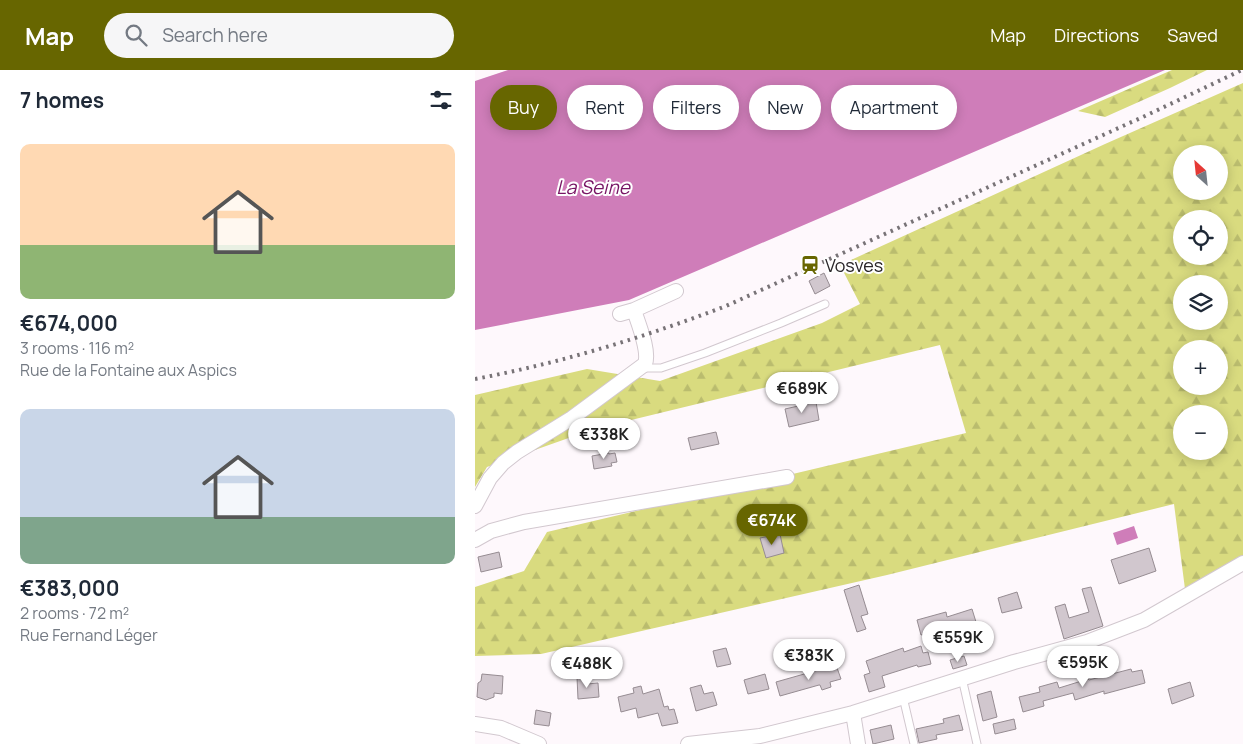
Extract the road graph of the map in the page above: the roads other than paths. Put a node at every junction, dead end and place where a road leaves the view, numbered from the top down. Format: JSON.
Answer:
{"nodes":[{"id":1,"x":676,"y":291,"type":"dead end"},
{"id":2,"x":825,"y":304,"type":"dead end"},
{"id":3,"x":634,"y":310,"type":"junction"},
{"id":4,"x":620,"y":314,"type":"dead end"},
{"id":5,"x":641,"y":368,"type":"junction"},
{"id":6,"x":787,"y":477,"type":"dead end"},
{"id":7,"x":475,"y":506,"type":"edge"},
{"id":8,"x":475,"y":540,"type":"edge"},
{"id":9,"x":1243,"y":563,"type":"edge"},
{"id":10,"x":962,"y":678,"type":"junction"},
{"id":11,"x":903,"y":697,"type":"junction"},
{"id":12,"x":853,"y":713,"type":"junction"},
{"id":13,"x":475,"y":724,"type":"edge"},
{"id":14,"x":539,"y":744,"type":"edge"},
{"id":15,"x":688,"y":744,"type":"edge"},
{"id":16,"x":858,"y":744,"type":"edge"},
{"id":17,"x":914,"y":744,"type":"edge"},
{"id":18,"x":977,"y":744,"type":"edge"}],
"edges":[{"from":1,"to":3,"type":"street"},
{"from":2,"to":5,"type":"lane"},
{"from":3,"to":4,"type":"street"},
{"from":3,"to":5,"type":"street"},
{"from":5,"to":7,"type":"street"},
{"from":6,"to":8,"type":"street"},
{"from":9,"to":10,"type":"street"},
{"from":10,"to":11,"type":"street"},
{"from":10,"to":18,"type":"lane"},
{"from":11,"to":12,"type":"street"},
{"from":11,"to":17,"type":"lane"},
{"from":12,"to":15,"type":"street"},
{"from":12,"to":16,"type":"street"},
{"from":13,"to":14,"type":"street"}]}
